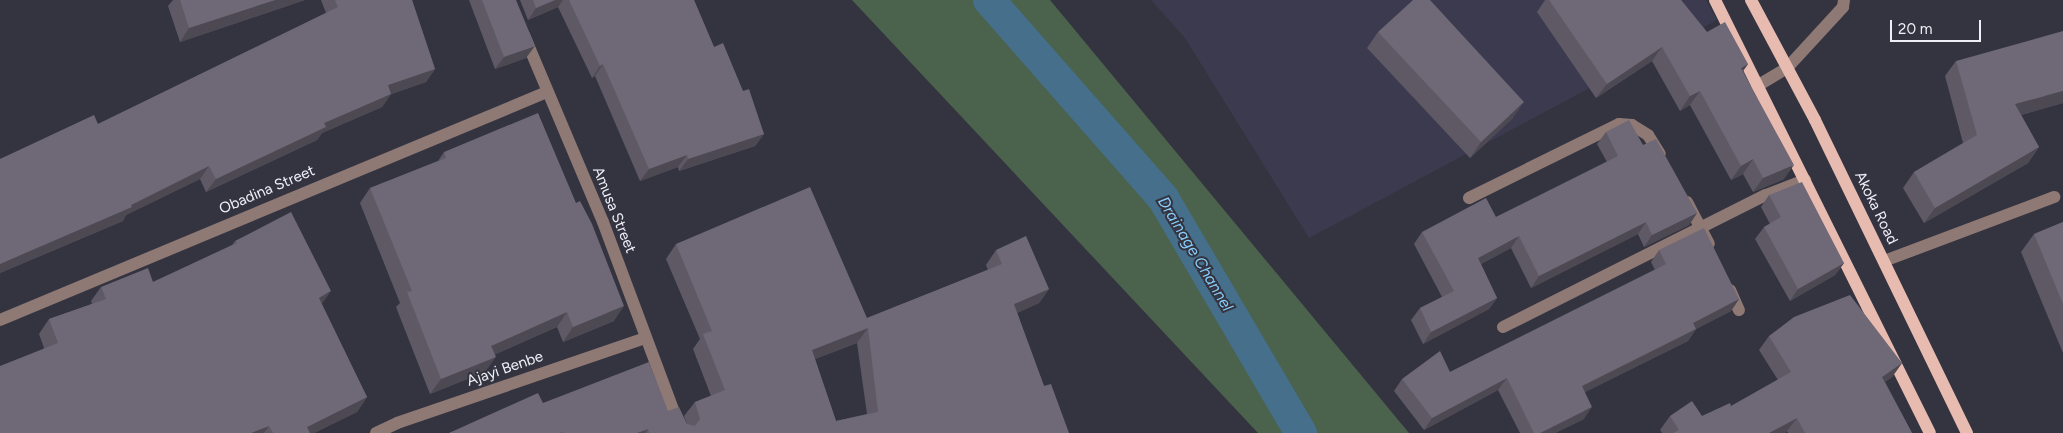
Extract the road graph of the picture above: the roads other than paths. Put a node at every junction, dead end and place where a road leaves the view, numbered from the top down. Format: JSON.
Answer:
{"nodes":[{"id":1,"x":1714,"y":0,"type":"edge"},
{"id":2,"x":1751,"y":0,"type":"edge"},
{"id":3,"x":1844,"y":0,"type":"edge"},
{"id":4,"x":518,"y":18,"type":"edge"},
{"id":5,"x":1788,"y":68,"type":"junction"},
{"id":6,"x":1757,"y":86,"type":"junction"},
{"id":7,"x":547,"y":92,"type":"junction"},
{"id":8,"x":1668,"y":168,"type":"edge"},
{"id":9,"x":1805,"y":180,"type":"junction"},
{"id":10,"x":1682,"y":194,"type":"edge"},
{"id":11,"x":2054,"y":197,"type":"dead end"},
{"id":12,"x":1468,"y":198,"type":"dead end"},
{"id":13,"x":1702,"y":227,"type":"junction"},
{"id":14,"x":1717,"y":260,"type":"edge"},
{"id":15,"x":1884,"y":261,"type":"junction"},
{"id":16,"x":1724,"y":277,"type":"edge"},
{"id":17,"x":1739,"y":310,"type":"edge"},
{"id":18,"x":0,"y":320,"type":"edge"},
{"id":19,"x":1503,"y":327,"type":"dead end"},
{"id":20,"x":645,"y":338,"type":"junction"},
{"id":21,"x":376,"y":433,"type":"edge"},
{"id":22,"x":682,"y":433,"type":"edge"},
{"id":23,"x":1930,"y":433,"type":"edge"},
{"id":24,"x":1968,"y":433,"type":"edge"}],
"edges":[{"from":1,"to":6,"type":"main road"},
{"from":2,"to":5,"type":"main road","name":"Akoka Road"},
{"from":3,"to":5,"type":"street"},
{"from":4,"to":7,"type":"street","name":"Amusa Street"},
{"from":5,"to":6,"type":"street"},
{"from":5,"to":15,"type":"main road","name":"Akoka Road"},
{"from":6,"to":9,"type":"main road"},
{"from":7,"to":18,"type":"street","name":"Obadina Street"},
{"from":7,"to":20,"type":"street","name":"Amusa Street"},
{"from":8,"to":12,"type":"street"},
{"from":9,"to":13,"type":"street"},
{"from":9,"to":23,"type":"main road"},
{"from":10,"to":13,"type":"street"},
{"from":11,"to":15,"type":"street"},
{"from":13,"to":14,"type":"street"},
{"from":13,"to":19,"type":"street"},
{"from":15,"to":24,"type":"main road","name":"Akoka Road"},
{"from":16,"to":17,"type":"street"},
{"from":20,"to":21,"type":"street","name":"Ajayi Benbe"},
{"from":20,"to":22,"type":"street","name":"Amusa Street"}]}
